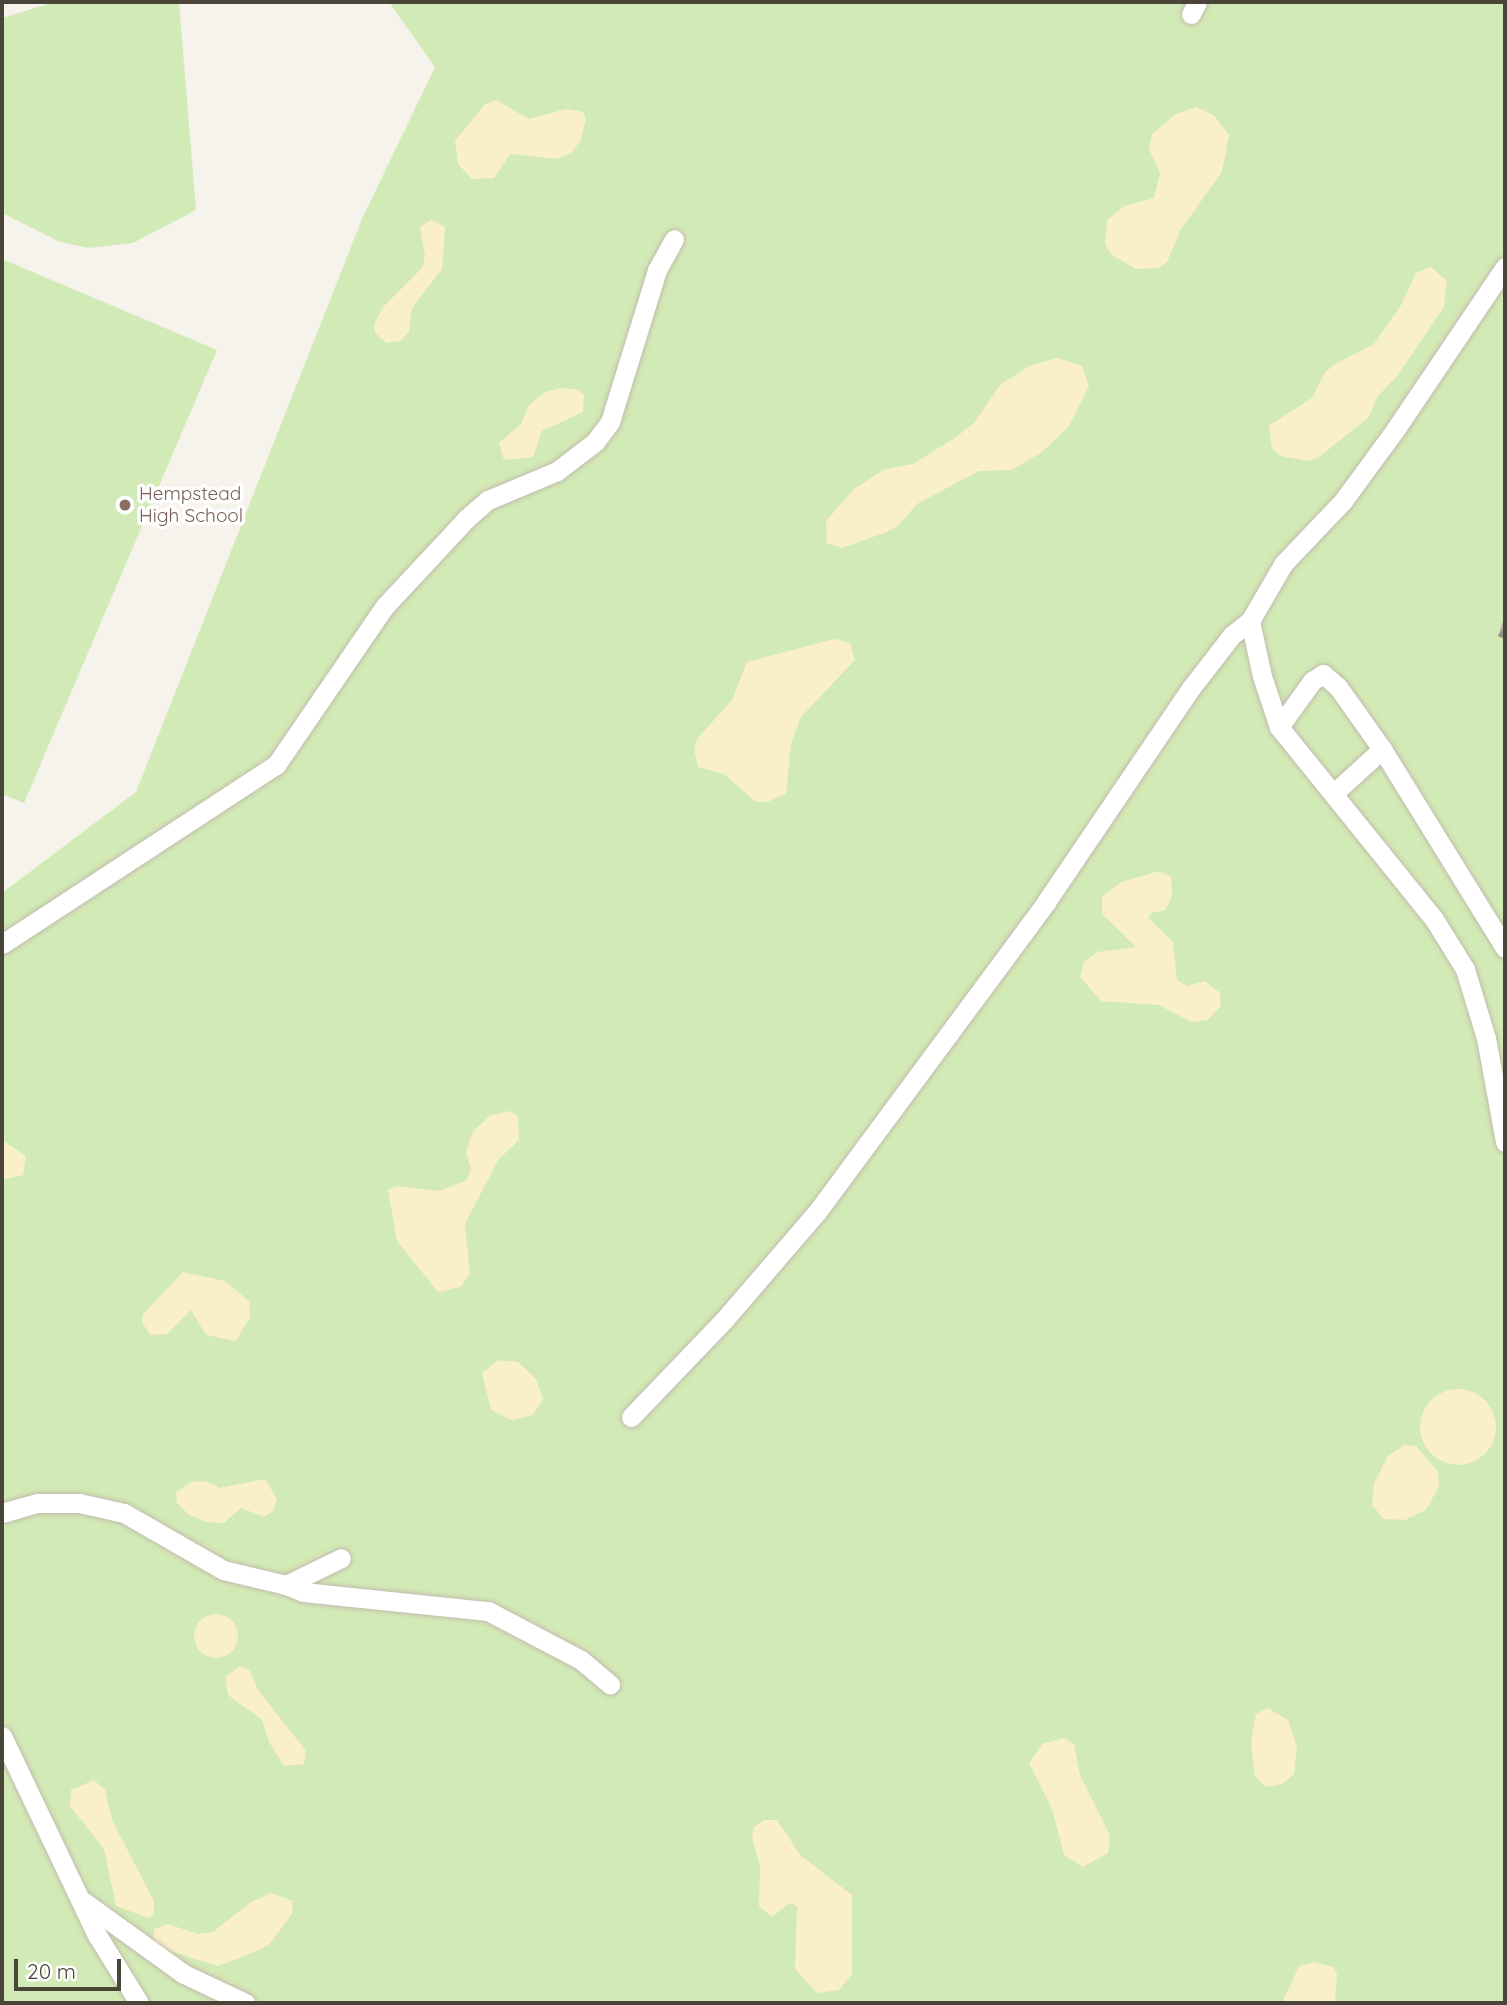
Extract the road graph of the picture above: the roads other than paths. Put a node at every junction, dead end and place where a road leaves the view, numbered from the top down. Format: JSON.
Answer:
{"nodes":[{"id":1,"x":674,"y":239,"type":"dead end"},
{"id":2,"x":1505,"y":267,"type":"edge"},
{"id":3,"x":1251,"y":621,"type":"junction"},
{"id":4,"x":1279,"y":727,"type":"junction"},
{"id":5,"x":1382,"y":749,"type":"junction"},
{"id":6,"x":1334,"y":793,"type":"junction"},
{"id":7,"x":2,"y":944,"type":"edge"},
{"id":8,"x":1505,"y":948,"type":"edge"},
{"id":9,"x":1505,"y":1142,"type":"edge"},
{"id":10,"x":631,"y":1417,"type":"dead end"},
{"id":11,"x":2,"y":1513,"type":"edge"},
{"id":12,"x":341,"y":1558,"type":"dead end"},
{"id":13,"x":286,"y":1586,"type":"junction"},
{"id":14,"x":610,"y":1684,"type":"dead end"},
{"id":15,"x":2,"y":1737,"type":"edge"},
{"id":16,"x":82,"y":1900,"type":"junction"},
{"id":17,"x":139,"y":2003,"type":"edge"},
{"id":18,"x":246,"y":2003,"type":"edge"}],
"edges":[{"from":1,"to":7,"type":"lane"},
{"from":2,"to":3,"type":"lane"},
{"from":3,"to":4,"type":"lane"},
{"from":3,"to":10,"type":"lane"},
{"from":4,"to":5,"type":"lane"},
{"from":4,"to":6,"type":"lane"},
{"from":5,"to":6,"type":"lane"},
{"from":5,"to":8,"type":"lane"},
{"from":6,"to":9,"type":"lane"},
{"from":11,"to":13,"type":"lane"},
{"from":12,"to":13,"type":"lane"},
{"from":13,"to":14,"type":"lane"},
{"from":15,"to":16,"type":"lane"},
{"from":16,"to":17,"type":"lane"},
{"from":16,"to":18,"type":"lane"}]}
